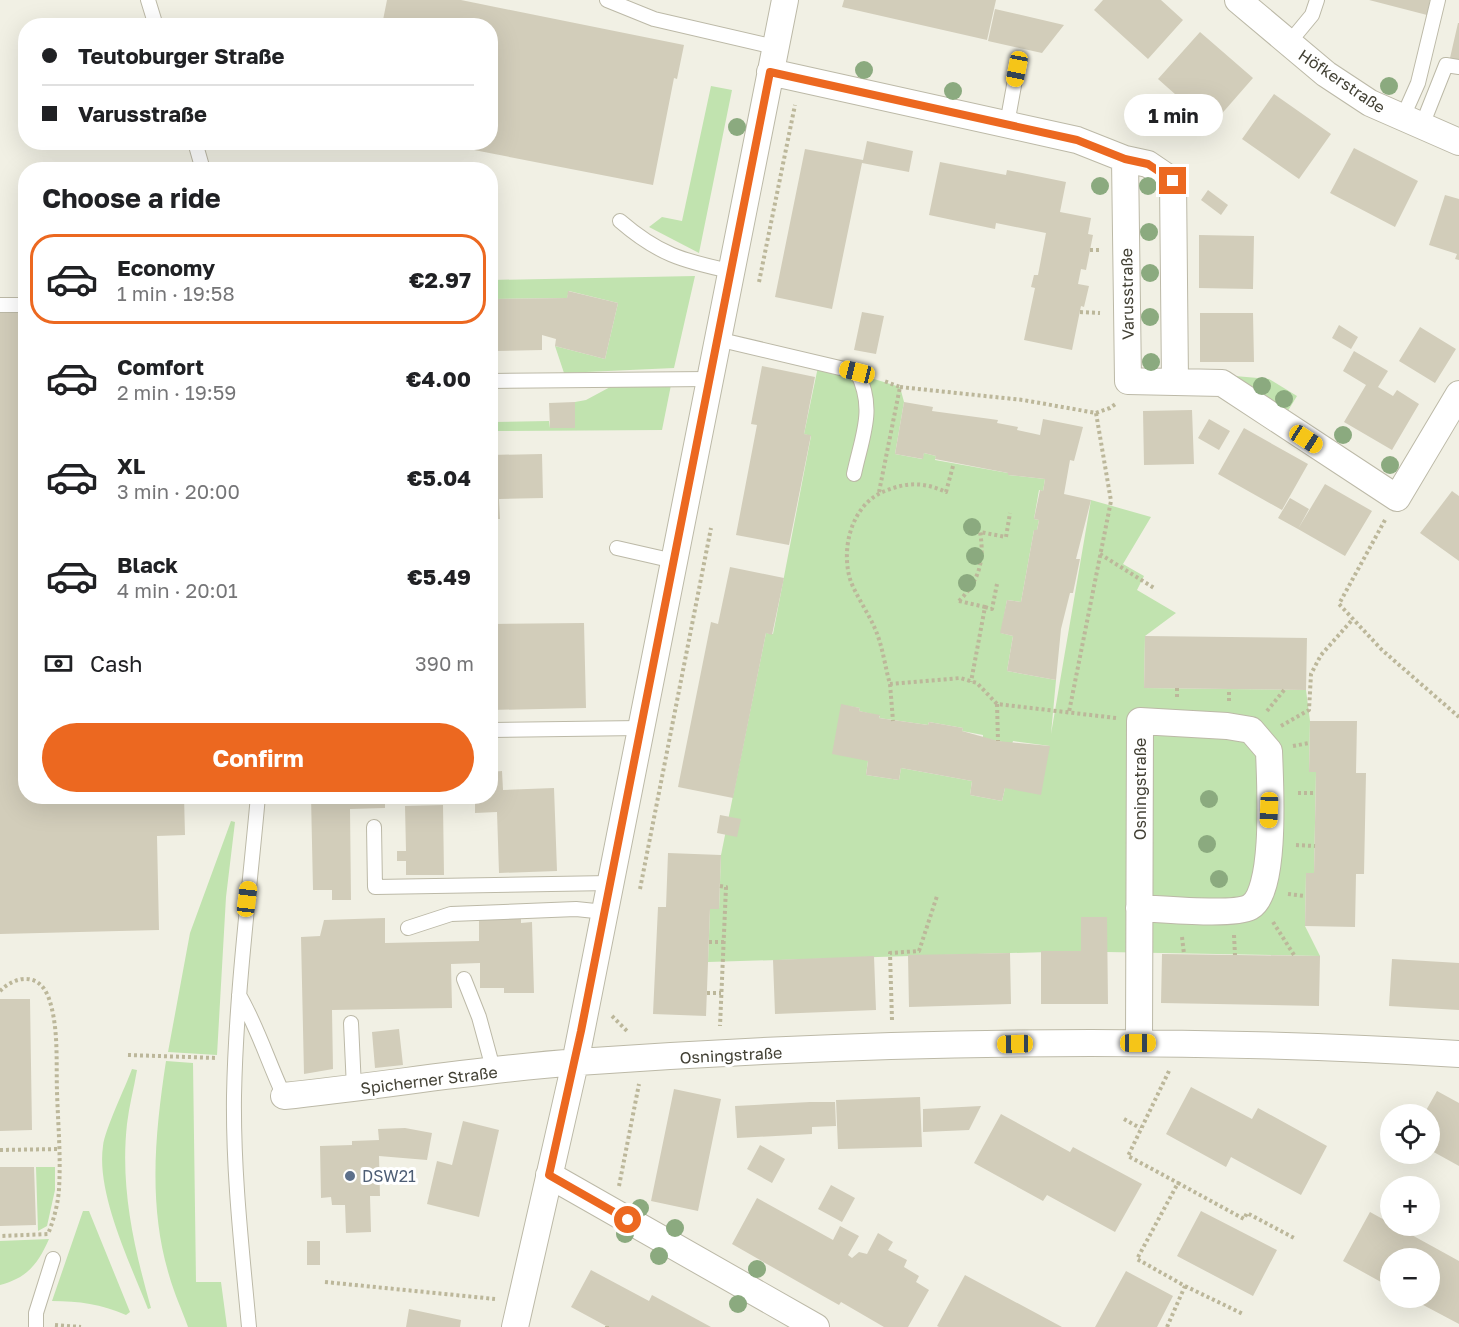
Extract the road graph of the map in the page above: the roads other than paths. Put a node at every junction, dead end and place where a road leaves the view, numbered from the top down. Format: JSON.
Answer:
{"nodes":[{"id":1,"x":148,"y":0,"type":"edge"},
{"id":2,"x":607,"y":0,"type":"edge"},
{"id":3,"x":785,"y":0,"type":"edge"},
{"id":4,"x":1238,"y":0,"type":"edge"},
{"id":5,"x":1317,"y":0,"type":"edge"},
{"id":6,"x":1438,"y":0,"type":"edge"},
{"id":7,"x":154,"y":18,"type":"edge"},
{"id":8,"x":1288,"y":44,"type":"junction"},
{"id":9,"x":772,"y":60,"type":"junction"},
{"id":10,"x":1459,"y":67,"type":"edge"},
{"id":11,"x":1017,"y":69,"type":"dead end"},
{"id":12,"x":1412,"y":123,"type":"junction"},
{"id":13,"x":1007,"y":124,"type":"junction"},
{"id":14,"x":1459,"y":142,"type":"edge"},
{"id":15,"x":1125,"y":159,"type":"junction"},
{"id":16,"x":620,"y":222,"type":"dead end"},
{"id":17,"x":730,"y":272,"type":"junction"},
{"id":18,"x":0,"y":305,"type":"edge"},
{"id":19,"x":18,"y":305,"type":"edge"},
{"id":20,"x":717,"y":339,"type":"junction"},
{"id":21,"x":709,"y":380,"type":"junction"},
{"id":22,"x":498,"y":381,"type":"edge"},
{"id":23,"x":1175,"y":382,"type":"junction"},
{"id":24,"x":1459,"y":394,"type":"edge"},
{"id":25,"x":854,"y":474,"type":"dead end"},
{"id":26,"x":617,"y":548,"type":"dead end"},
{"id":27,"x":674,"y":561,"type":"junction"},
{"id":28,"x":640,"y":728,"type":"junction"},
{"id":29,"x":498,"y":730,"type":"edge"},
{"id":30,"x":257,"y":804,"type":"edge"},
{"id":31,"x":374,"y":827,"type":"dead end"},
{"id":32,"x":610,"y":883,"type":"junction"},
{"id":33,"x":1139,"y":908,"type":"junction"},
{"id":34,"x":605,"y":912,"type":"junction"},
{"id":35,"x":408,"y":928,"type":"dead end"},
{"id":36,"x":464,"y":979,"type":"dead end"},
{"id":37,"x":239,"y":995,"type":"junction"},
{"id":38,"x":351,"y":1023,"type":"dead end"},
{"id":39,"x":1138,"y":1043,"type":"junction"},
{"id":40,"x":1459,"y":1054,"type":"edge"},
{"id":41,"x":575,"y":1063,"type":"junction"},
{"id":42,"x":494,"y":1072,"type":"junction"},
{"id":43,"x":354,"y":1088,"type":"junction"},
{"id":44,"x":284,"y":1096,"type":"joint"},
{"id":45,"x":549,"y":1175,"type":"junction"},
{"id":46,"x":53,"y":1259,"type":"dead end"},
{"id":47,"x":801,"y":1324,"type":"edge"},
{"id":48,"x":42,"y":1326,"type":"edge"},
{"id":49,"x":249,"y":1327,"type":"edge"},
{"id":50,"x":515,"y":1327,"type":"edge"}],
"edges":[{"from":1,"to":7,"type":"lane"},
{"from":2,"to":9,"type":"lane"},
{"from":3,"to":9,"type":"street"},
{"from":4,"to":8,"type":"street","name":"Höfkerstraße"},
{"from":5,"to":8,"type":"lane"},
{"from":6,"to":12,"type":"lane"},
{"from":8,"to":12,"type":"street","name":"Höfkerstraße"},
{"from":9,"to":13,"type":"street"},
{"from":9,"to":17,"type":"street"},
{"from":10,"to":12,"type":"lane"},
{"from":11,"to":13,"type":"lane"},
{"from":12,"to":14,"type":"street","name":"Höfkerstraße"},
{"from":13,"to":15,"type":"street"},
{"from":15,"to":23,"type":"street"},
{"from":15,"to":23,"type":"street","name":"Varusstraße"},
{"from":16,"to":17,"type":"lane"},
{"from":17,"to":20,"type":"street"},
{"from":18,"to":19,"type":"lane"},
{"from":20,"to":21,"type":"street"},
{"from":20,"to":25,"type":"lane"},
{"from":21,"to":22,"type":"lane"},
{"from":21,"to":27,"type":"street"},
{"from":23,"to":24,"type":"street","name":"Varusstraße"},
{"from":26,"to":27,"type":"lane"},
{"from":27,"to":28,"type":"street"},
{"from":28,"to":29,"type":"lane"},
{"from":28,"to":32,"type":"street"},
{"from":30,"to":37,"type":"lane"},
{"from":31,"to":32,"type":"lane"},
{"from":32,"to":34,"type":"street"},
{"from":33,"to":33,"type":"street","name":"Osningstraße"},
{"from":33,"to":39,"type":"street","name":"Osningstraße"},
{"from":34,"to":35,"type":"lane"},
{"from":34,"to":41,"type":"street"},
{"from":36,"to":42,"type":"lane"},
{"from":37,"to":44,"type":"lane"},
{"from":37,"to":49,"type":"lane"},
{"from":38,"to":43,"type":"lane"},
{"from":39,"to":40,"type":"street","name":"Osningstraße"},
{"from":39,"to":41,"type":"street","name":"Osningstraße"},
{"from":41,"to":42,"type":"street","name":"Spicherner Straße"},
{"from":41,"to":45,"type":"street"},
{"from":42,"to":43,"type":"street","name":"Spicherner Straße"},
{"from":43,"to":44,"type":"street","name":"Spicherner Straße"},
{"from":45,"to":47,"type":"street"},
{"from":45,"to":50,"type":"street"},
{"from":46,"to":48,"type":"lane"}]}
